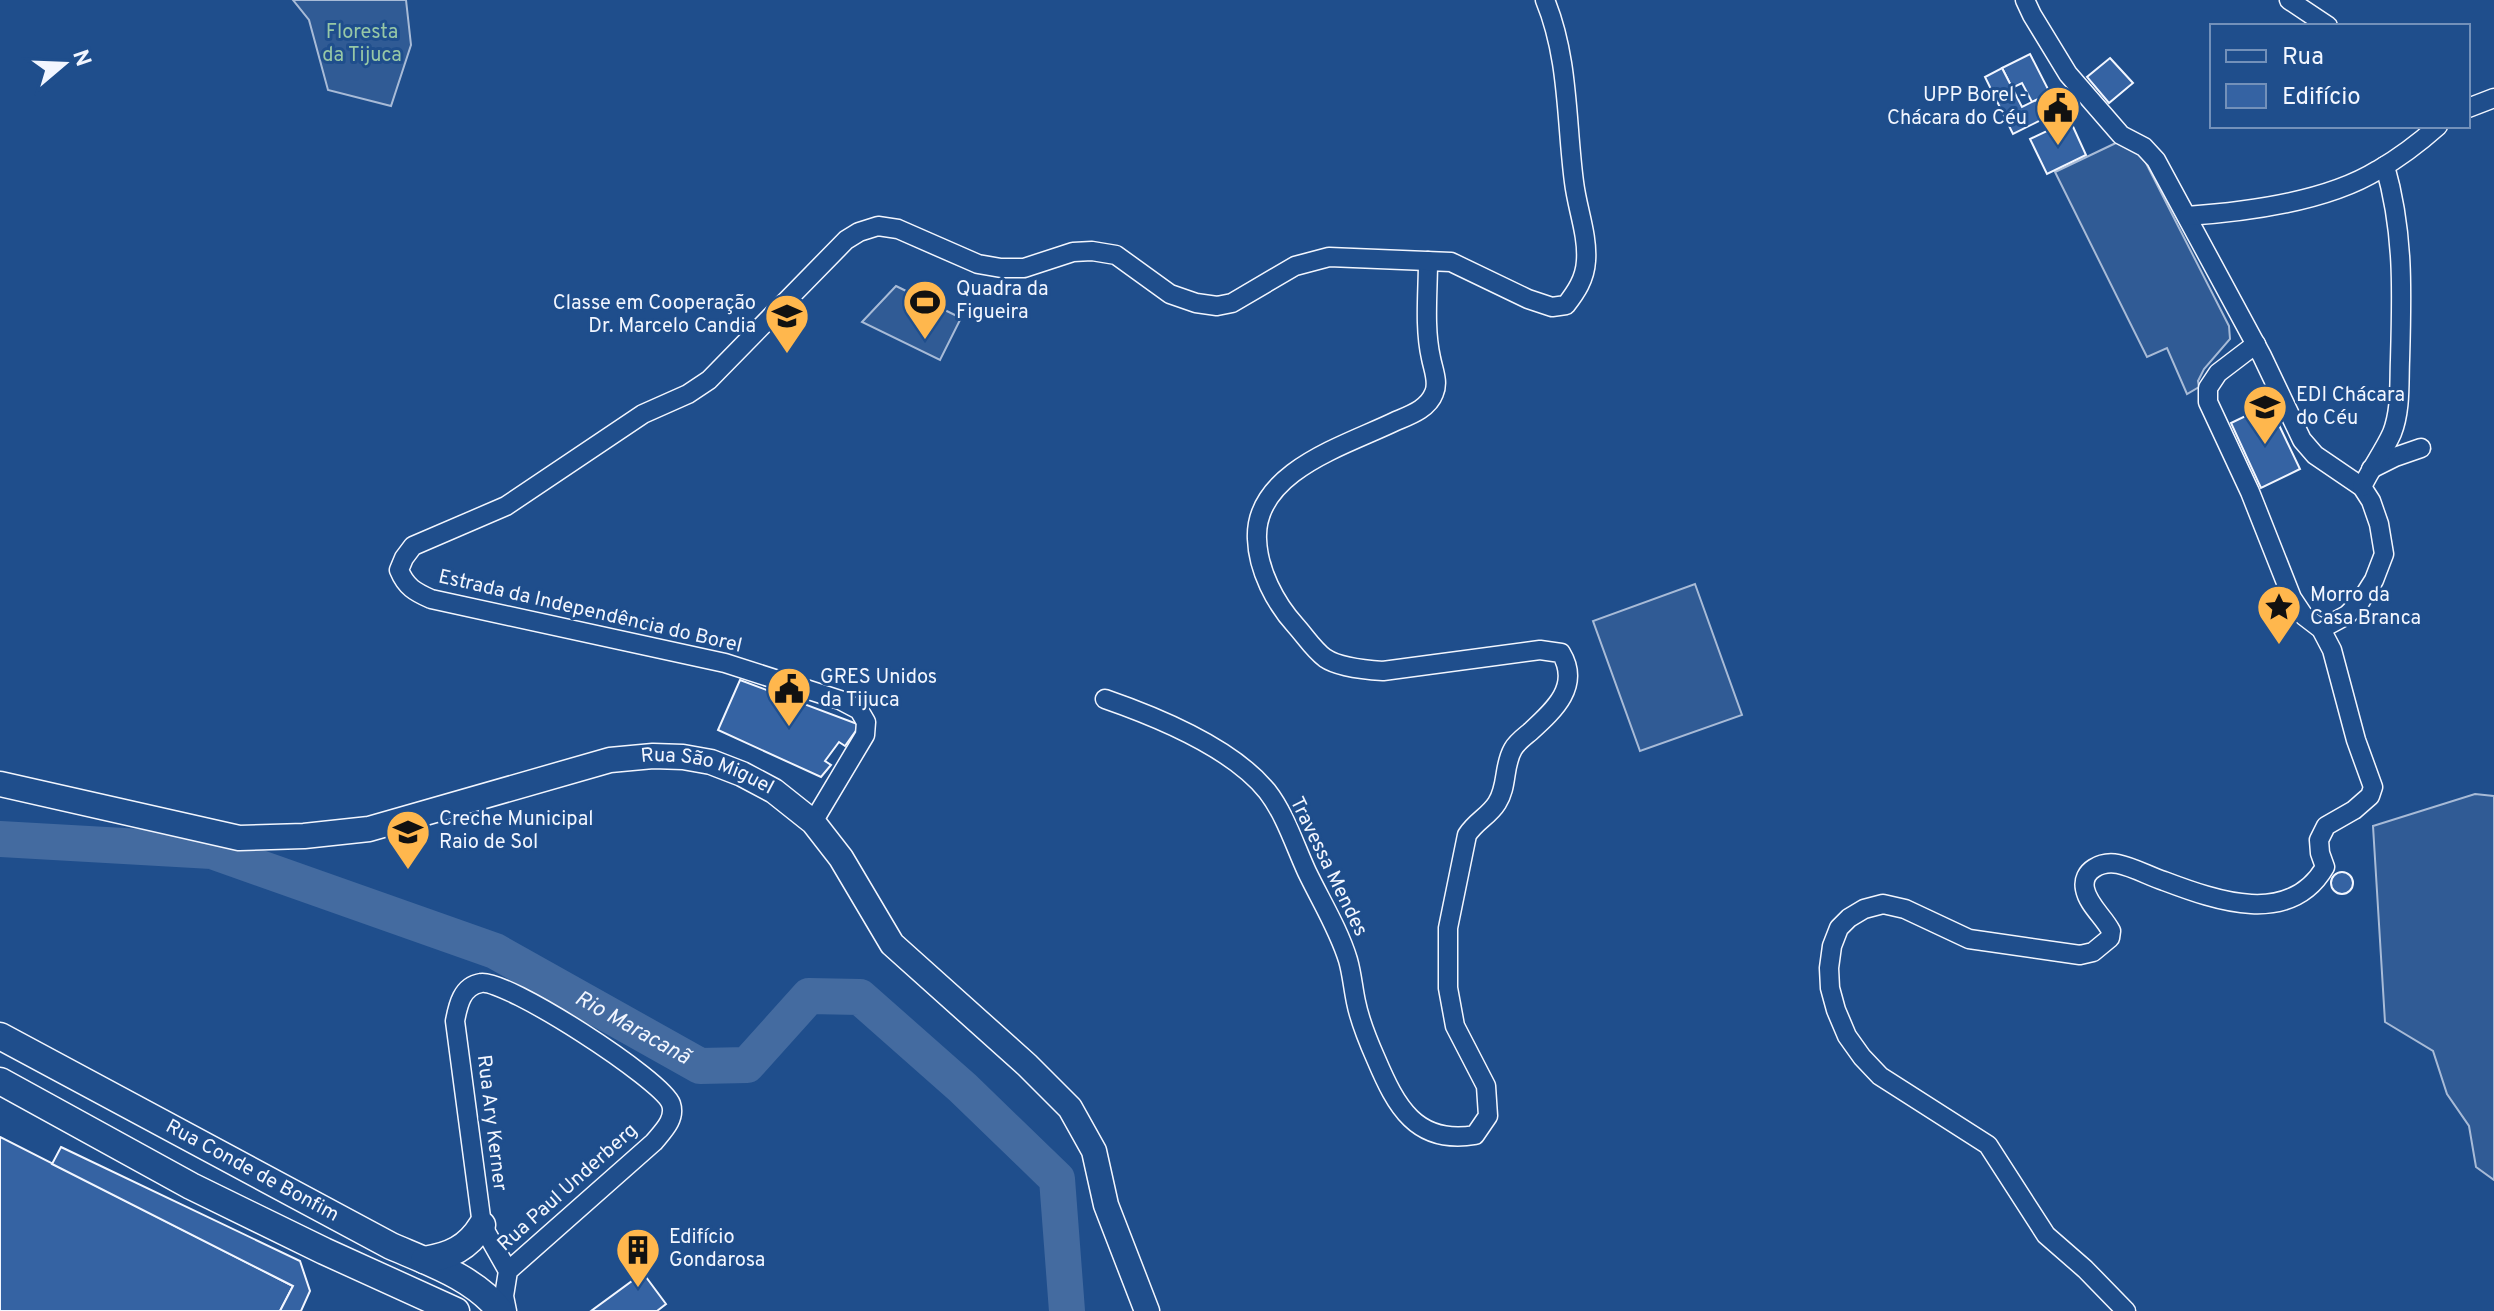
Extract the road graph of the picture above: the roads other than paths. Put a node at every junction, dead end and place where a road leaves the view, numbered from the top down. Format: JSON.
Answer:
{"nodes":[{"id":1,"x":1545,"y":0,"type":"edge"},
{"id":2,"x":2025,"y":0,"type":"edge"},
{"id":3,"x":2289,"y":0,"type":"edge"},
{"id":4,"x":2325,"y":24,"type":"edge"},
{"id":5,"x":2435,"y":128,"type":"edge"},
{"id":6,"x":2385,"y":166,"type":"junction"},
{"id":7,"x":2187,"y":216,"type":"junction"},
{"id":8,"x":1428,"y":261,"type":"junction"},
{"id":9,"x":2256,"y":344,"type":"junction"},
{"id":10,"x":2421,"y":448,"type":"dead end"},
{"id":11,"x":2371,"y":469,"type":"junction"},
{"id":12,"x":2362,"y":487,"type":"junction"},
{"id":13,"x":2321,"y":629,"type":"junction"},
{"id":14,"x":1105,"y":699,"type":"dead end"},
{"id":15,"x":0,"y":784,"type":"edge"},
{"id":16,"x":813,"y":822,"type":"junction"},
{"id":17,"x":479,"y":983,"type":"joint"},
{"id":18,"x":0,"y":1036,"type":"edge"},
{"id":19,"x":0,"y":1081,"type":"edge"},
{"id":20,"x":104,"y":1090,"type":"junction"},
{"id":21,"x":26,"y":1097,"type":"junction"},
{"id":22,"x":482,"y":1225,"type":"junction"},
{"id":23,"x":424,"y":1260,"type":"junction"},
{"id":24,"x":508,"y":1271,"type":"junction"},
{"id":25,"x":456,"y":1311,"type":"edge"},
{"id":26,"x":500,"y":1311,"type":"edge"},
{"id":27,"x":507,"y":1311,"type":"edge"},
{"id":28,"x":1147,"y":1311,"type":"edge"},
{"id":29,"x":2126,"y":1311,"type":"edge"}],
"edges":[{"from":1,"to":8,"type":"street","name":"Estrada da Independência do Borel"},
{"from":2,"to":7,"type":"street"},
{"from":3,"to":4,"type":"street"},
{"from":5,"to":6,"type":"street"},
{"from":6,"to":7,"type":"street"},
{"from":6,"to":11,"type":"street"},
{"from":7,"to":9,"type":"street"},
{"from":8,"to":14,"type":"street","name":"Travessa Mendes"},
{"from":8,"to":16,"type":"street","name":"Estrada da Independência do Borel"},
{"from":9,"to":12,"type":"street"},
{"from":9,"to":13,"type":"street"},
{"from":10,"to":11,"type":"street"},
{"from":11,"to":12,"type":"street"},
{"from":12,"to":13,"type":"street"},
{"from":13,"to":29,"type":"street"},
{"from":15,"to":16,"type":"street","name":"Rua São Miguel"},
{"from":16,"to":28,"type":"street","name":"Rua São Miguel"},
{"from":17,"to":22,"type":"street","name":"Rua Ary Kerner"},
{"from":17,"to":24,"type":"street","name":"Rua Paul Underberg"},
{"from":18,"to":20,"type":"main road","name":"Rua Conde de Bonfim"},
{"from":19,"to":21,"type":"main road","name":"Rua Conde de Bonfim"},
{"from":20,"to":21,"type":"main road"},
{"from":20,"to":23,"type":"main road","name":"Rua Conde de Bonfim"},
{"from":21,"to":25,"type":"main road","name":"Rua Conde de Bonfim"},
{"from":22,"to":23,"type":"main road"},
{"from":22,"to":24,"type":"street","name":"Rua Ary Kerner"},
{"from":23,"to":26,"type":"main road","name":"Rua Conde de Bonfim"},
{"from":24,"to":27,"type":"street","name":"Rua Paul Underberg"}]}
